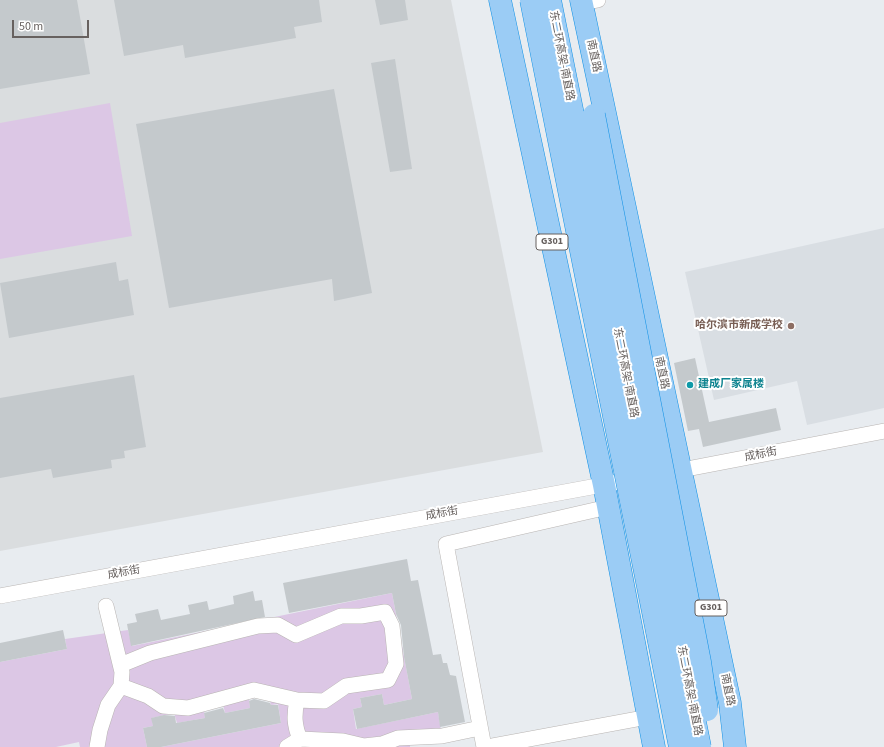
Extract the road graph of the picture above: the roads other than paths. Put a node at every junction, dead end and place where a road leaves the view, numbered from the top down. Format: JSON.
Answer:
{"nodes":[{"id":1,"x":500,"y":0,"type":"edge"},
{"id":2,"x":531,"y":0,"type":"edge"},
{"id":3,"x":550,"y":0,"type":"edge"},
{"id":4,"x":587,"y":5,"type":"edge"},
{"id":5,"x":884,"y":431,"type":"edge"},
{"id":6,"x":682,"y":469,"type":"junction"},
{"id":7,"x":604,"y":485,"type":"junction"},
{"id":8,"x":608,"y":506,"type":"junction"},
{"id":9,"x":0,"y":596,"type":"edge"},
{"id":10,"x":106,"y":606,"type":"dead end"},
{"id":11,"x":123,"y":664,"type":"dead end"},
{"id":12,"x":121,"y":686,"type":"junction"},
{"id":13,"x":297,"y":700,"type":"junction"},
{"id":14,"x":648,"y":717,"type":"junction"},
{"id":15,"x":480,"y":728,"type":"junction"},
{"id":16,"x":300,"y":739,"type":"junction"},
{"id":17,"x":97,"y":747,"type":"edge"},
{"id":18,"x":287,"y":747,"type":"edge"},
{"id":19,"x":485,"y":747,"type":"edge"},
{"id":20,"x":654,"y":747,"type":"edge"},
{"id":21,"x":667,"y":747,"type":"edge"},
{"id":22,"x":680,"y":747,"type":"edge"},
{"id":23,"x":700,"y":747,"type":"edge"},
{"id":24,"x":713,"y":747,"type":"edge"},
{"id":25,"x":735,"y":747,"type":"edge"}],
"edges":[{"from":1,"to":7,"type":"highway","number":"G301"},
{"from":2,"to":22,"type":"highway","name":"东二环高架-南直路","bridge":true},
{"from":3,"to":23,"type":"highway","name":"东二环高架-南直路","bridge":true},
{"from":4,"to":6,"type":"highway","name":"南直路","number":"G301"},
{"from":4,"to":24,"type":"highway","bridge":true},
{"from":5,"to":6,"type":"street","name":"成标街"},
{"from":6,"to":7,"type":"street","name":"成标街"},
{"from":6,"to":25,"type":"highway","name":"南直路","number":"G301"},
{"from":7,"to":8,"type":"highway","number":"G301"},
{"from":7,"to":9,"type":"street","name":"成标街"},
{"from":8,"to":14,"type":"highway","number":"G301"},
{"from":8,"to":15,"type":"street"},
{"from":8,"to":21,"type":"highway"},
{"from":10,"to":12,"type":"street"},
{"from":11,"to":13,"type":"street"},
{"from":12,"to":13,"type":"street"},
{"from":12,"to":17,"type":"street"},
{"from":13,"to":16,"type":"street"},
{"from":14,"to":19,"type":"street"},
{"from":14,"to":20,"type":"highway","number":"G301"},
{"from":15,"to":16,"type":"street"},
{"from":15,"to":19,"type":"street"},
{"from":16,"to":18,"type":"street"}]}
